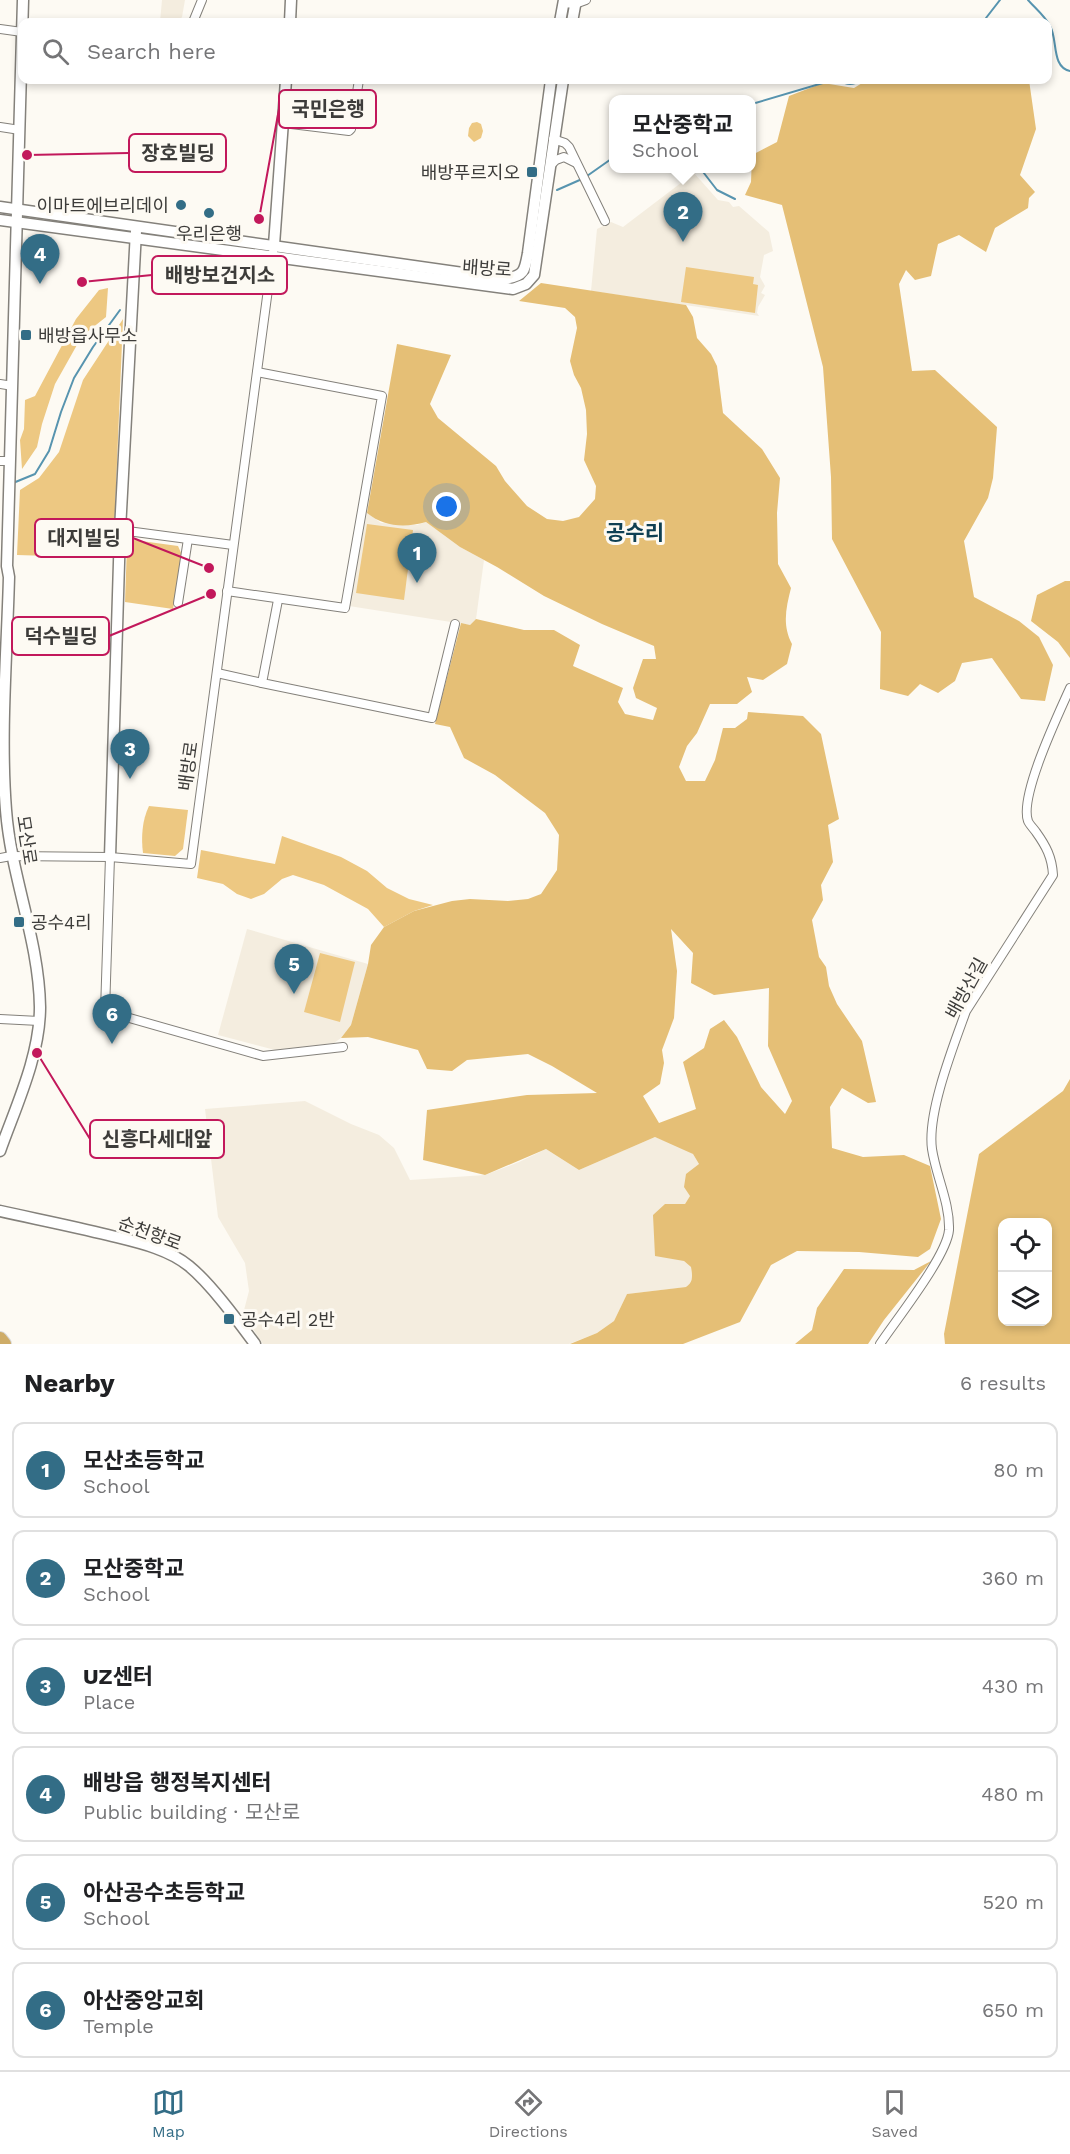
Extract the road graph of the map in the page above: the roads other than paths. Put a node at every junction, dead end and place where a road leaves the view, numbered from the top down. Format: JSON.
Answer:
{"nodes":[{"id":1,"x":23,"y":0,"type":"edge"},
{"id":2,"x":202,"y":0,"type":"edge"},
{"id":3,"x":291,"y":0,"type":"edge"},
{"id":4,"x":586,"y":0,"type":"edge"},
{"id":5,"x":564,"y":2,"type":"edge"},
{"id":6,"x":576,"y":2,"type":"edge"},
{"id":7,"x":22,"y":18,"type":"edge"},
{"id":8,"x":195,"y":18,"type":"edge"},
{"id":9,"x":290,"y":18,"type":"edge"},
{"id":10,"x":561,"y":18,"type":"edge"},
{"id":11,"x":573,"y":18,"type":"edge"},
{"id":12,"x":0,"y":29,"type":"edge"},
{"id":13,"x":18,"y":31,"type":"edge"},
{"id":14,"x":21,"y":84,"type":"edge"},
{"id":15,"x":284,"y":84,"type":"edge"},
{"id":16,"x":358,"y":84,"type":"edge"},
{"id":17,"x":550,"y":84,"type":"edge"},
{"id":18,"x":562,"y":84,"type":"edge"},
{"id":19,"x":282,"y":123,"type":"junction"},
{"id":20,"x":0,"y":127,"type":"edge"},
{"id":21,"x":20,"y":130,"type":"junction"},
{"id":22,"x":553,"y":139,"type":"junction"},
{"id":23,"x":576,"y":163,"type":"junction"},
{"id":24,"x":549,"y":166,"type":"junction"},
{"id":25,"x":0,"y":207,"type":"edge"},
{"id":26,"x":16,"y":210,"type":"junction"},
{"id":27,"x":0,"y":220,"type":"edge"},
{"id":28,"x":605,"y":221,"type":"dead end"},
{"id":29,"x":16,"y":223,"type":"junction"},
{"id":30,"x":135,"y":232,"type":"junction"},
{"id":31,"x":274,"y":245,"type":"junction"},
{"id":32,"x":272,"y":258,"type":"junction"},
{"id":33,"x":257,"y":372,"type":"junction"},
{"id":34,"x":0,"y":384,"type":"edge"},
{"id":35,"x":13,"y":386,"type":"junction"},
{"id":36,"x":7,"y":463,"type":"edge"},
{"id":37,"x":120,"y":530,"type":"junction"},
{"id":38,"x":188,"y":539,"type":"junction"},
{"id":39,"x":233,"y":545,"type":"junction"},
{"id":40,"x":4,"y":565,"type":"edge"},
{"id":41,"x":227,"y":591,"type":"junction"},
{"id":42,"x":278,"y":600,"type":"junction"},
{"id":43,"x":178,"y":603,"type":"dead end"},
{"id":44,"x":455,"y":624,"type":"dead end"},
{"id":45,"x":217,"y":673,"type":"junction"},
{"id":46,"x":262,"y":682,"type":"junction"},
{"id":47,"x":1070,"y":688,"type":"edge"},
{"id":48,"x":6,"y":857,"type":"edge"},
{"id":49,"x":110,"y":857,"type":"junction"},
{"id":50,"x":0,"y":1019,"type":"edge"},
{"id":51,"x":39,"y":1021,"type":"junction"},
{"id":52,"x":343,"y":1047,"type":"dead end"},
{"id":53,"x":0,"y":1151,"type":"edge"},
{"id":54,"x":0,"y":1211,"type":"edge"},
{"id":55,"x":0,"y":1339,"type":"edge"},
{"id":56,"x":4,"y":1344,"type":"edge"},
{"id":57,"x":255,"y":1344,"type":"edge"},
{"id":58,"x":880,"y":1344,"type":"edge"}],
"edges":[{"from":1,"to":7,"type":"street","name":"모산로"},
{"from":2,"to":8,"type":"street"},
{"from":3,"to":9,"type":"street"},
{"from":4,"to":6,"type":"street"},
{"from":5,"to":6,"type":"street"},
{"from":5,"to":10,"type":"street"},
{"from":6,"to":11,"type":"street"},
{"from":12,"to":13,"type":"street"},
{"from":14,"to":21,"type":"street","name":"모산로"},
{"from":15,"to":19,"type":"street","name":"배방로"},
{"from":16,"to":19,"type":"street"},
{"from":17,"to":31,"type":"street","name":"배방로"},
{"from":18,"to":22,"type":"street","name":"배방로"},
{"from":19,"to":31,"type":"street","name":"배방로"},
{"from":20,"to":21,"type":"street"},
{"from":21,"to":26,"type":"street","name":"모산로"},
{"from":22,"to":23,"type":"street"},
{"from":22,"to":24,"type":"street","name":"배방로"},
{"from":23,"to":24,"type":"street"},
{"from":23,"to":28,"type":"street"},
{"from":24,"to":32,"type":"street","name":"배방로"},
{"from":25,"to":26,"type":"street","name":"배방로"},
{"from":26,"to":29,"type":"street","name":"모산로"},
{"from":26,"to":30,"type":"street","name":"배방로"},
{"from":27,"to":29,"type":"street","name":"배방로"},
{"from":29,"to":30,"type":"street","name":"배방로"},
{"from":29,"to":35,"type":"street","name":"모산로"},
{"from":30,"to":31,"type":"street","name":"배방로"},
{"from":30,"to":32,"type":"street","name":"배방로"},
{"from":30,"to":37,"type":"street"},
{"from":31,"to":32,"type":"street","name":"배방로"},
{"from":32,"to":33,"type":"street","name":"배방로"},
{"from":33,"to":39,"type":"street","name":"배방로"},
{"from":33,"to":42,"type":"street"},
{"from":34,"to":35,"type":"street"},
{"from":35,"to":36,"type":"street","name":"모산로"},
{"from":36,"to":40,"type":"street","name":"모산로"},
{"from":37,"to":38,"type":"street"},
{"from":37,"to":49,"type":"street"},
{"from":38,"to":39,"type":"street"},
{"from":38,"to":43,"type":"street"},
{"from":39,"to":41,"type":"street","name":"배방로"},
{"from":40,"to":48,"type":"street","name":"모산로"},
{"from":41,"to":42,"type":"street"},
{"from":41,"to":45,"type":"street","name":"배방로"},
{"from":42,"to":46,"type":"street"},
{"from":44,"to":46,"type":"street"},
{"from":45,"to":46,"type":"street"},
{"from":45,"to":49,"type":"street","name":"배방로"},
{"from":47,"to":58,"type":"street","name":"배방산길"},
{"from":48,"to":49,"type":"street"},
{"from":48,"to":51,"type":"street","name":"모산로"},
{"from":49,"to":52,"type":"street"},
{"from":50,"to":51,"type":"street"},
{"from":51,"to":53,"type":"street","name":"모산로"},
{"from":54,"to":57,"type":"street","name":"순천향로"},
{"from":55,"to":56,"type":"highway"}]}
